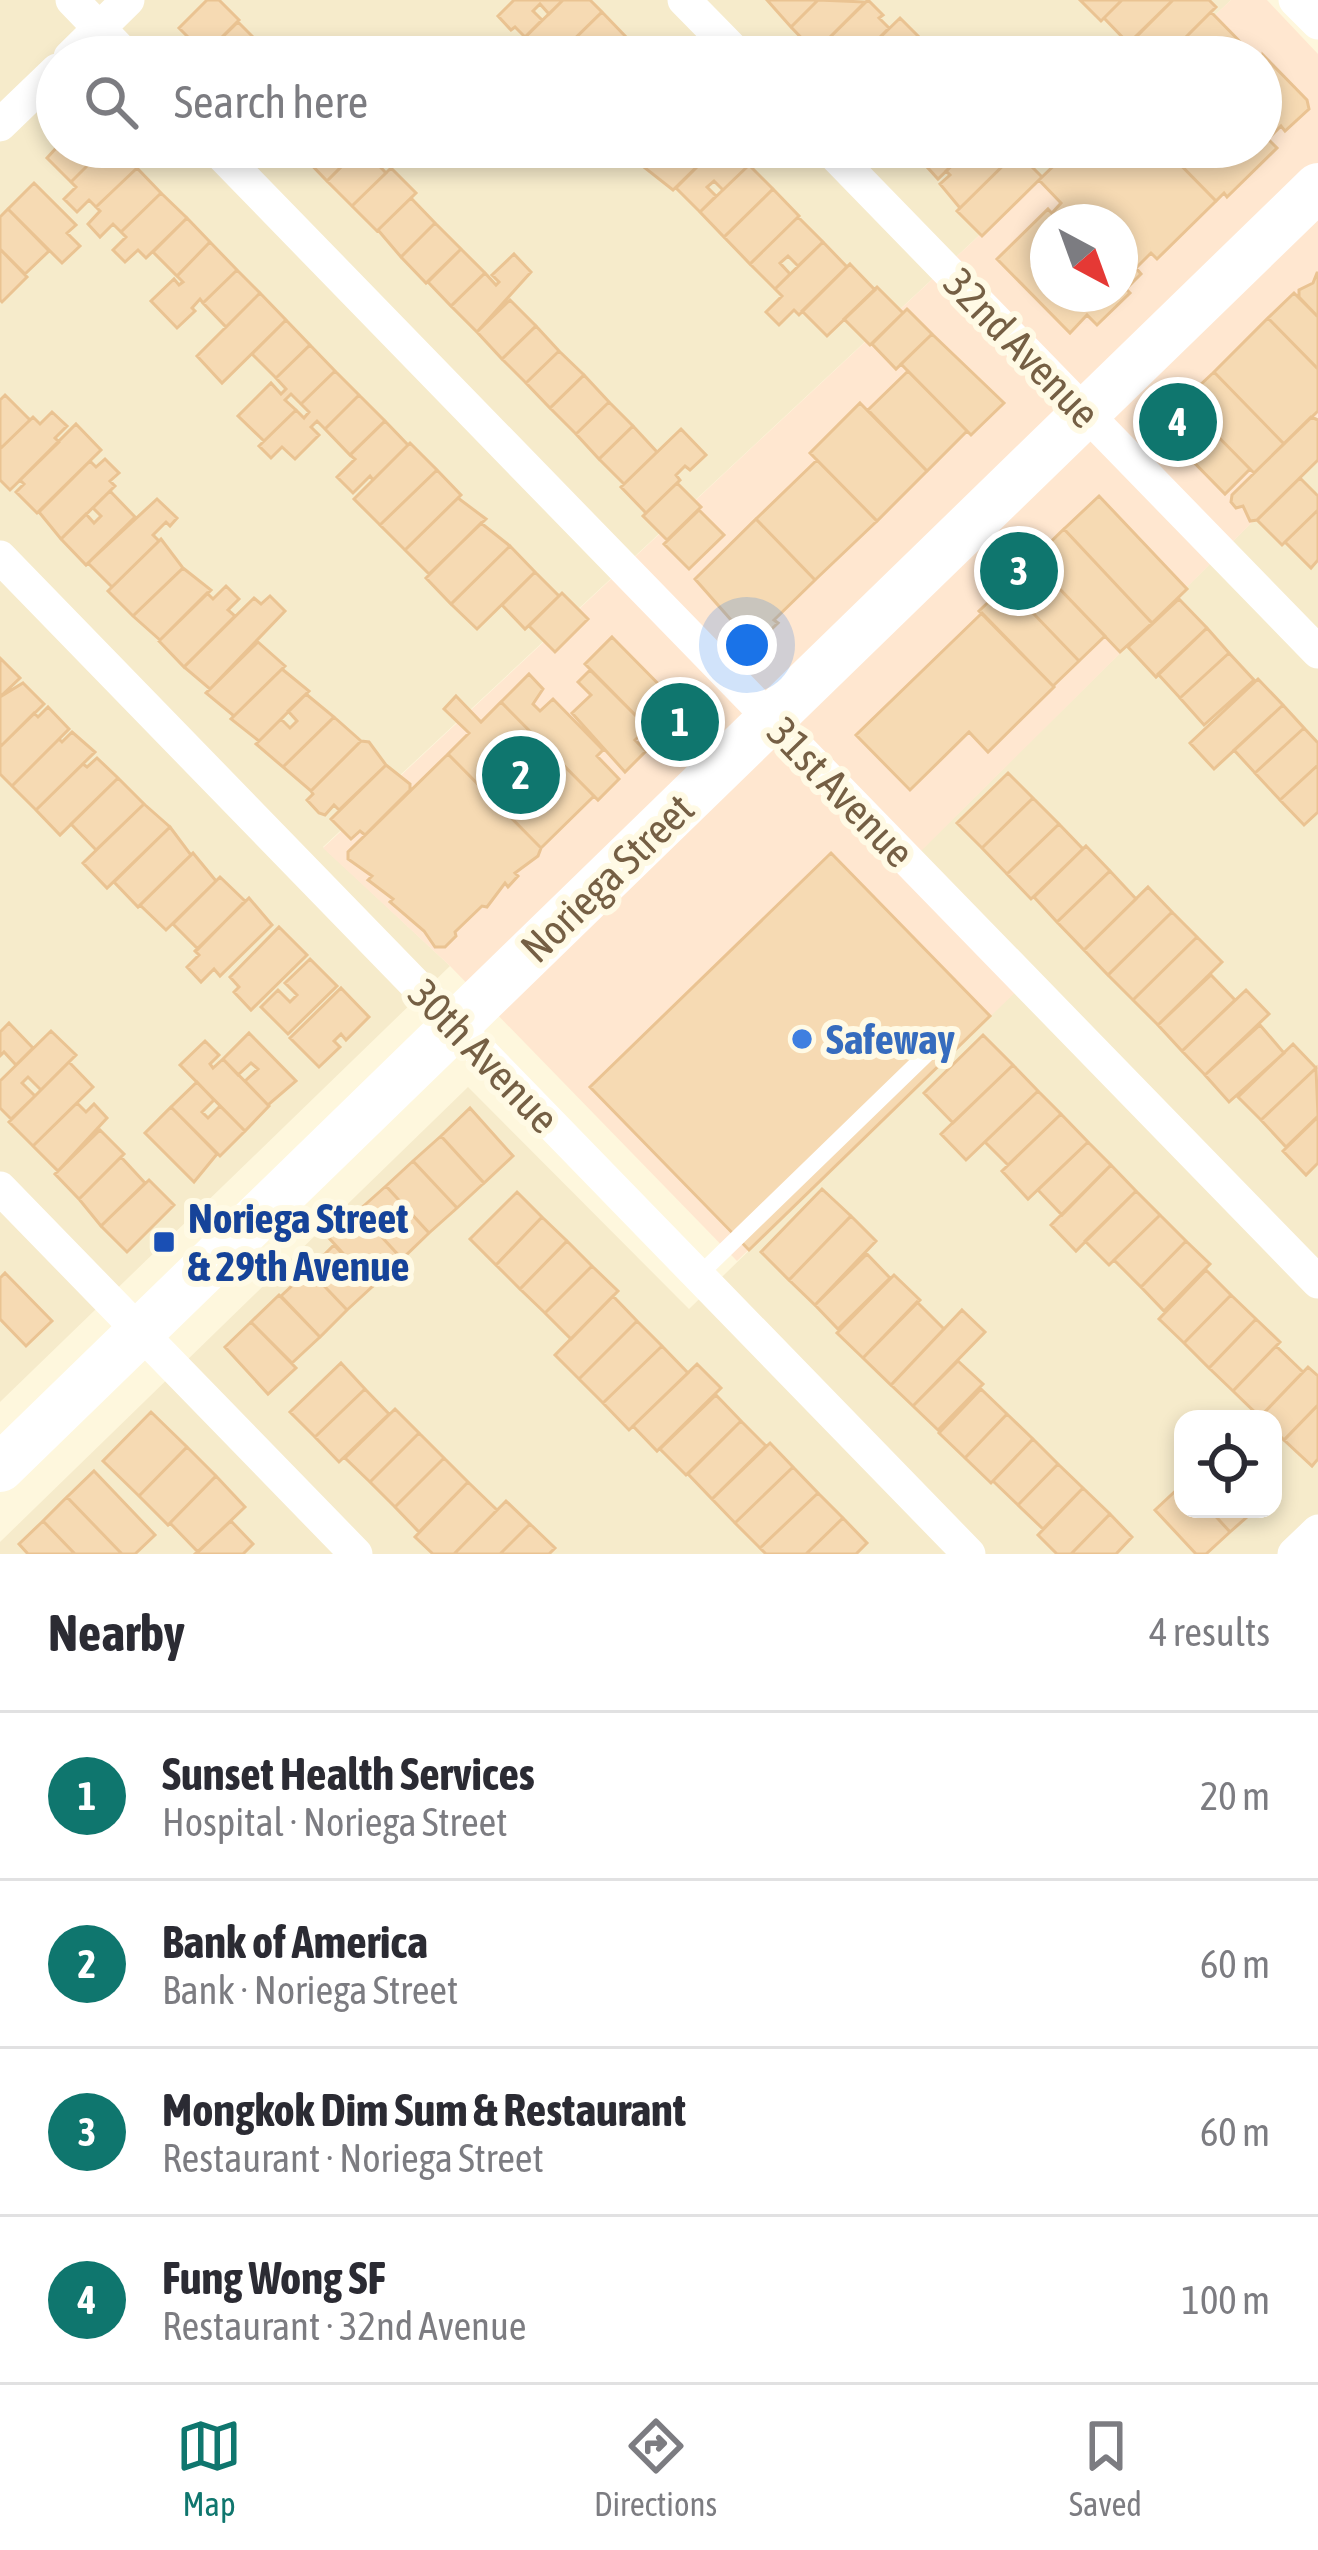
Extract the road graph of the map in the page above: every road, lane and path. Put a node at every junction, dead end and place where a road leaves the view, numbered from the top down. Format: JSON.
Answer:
{"nodes":[{"id":1,"x":72,"y":0,"type":"edge"},
{"id":2,"x":128,"y":0,"type":"edge"},
{"id":3,"x":685,"y":0,"type":"edge"},
{"id":4,"x":1295,"y":0,"type":"edge"},
{"id":5,"x":1318,"y":23,"type":"edge"},
{"id":6,"x":99,"y":28,"type":"junction"},
{"id":7,"x":91,"y":36,"type":"edge"},
{"id":8,"x":107,"y":36,"type":"edge"},
{"id":9,"x":720,"y":36,"type":"edge"},
{"id":10,"x":36,"y":90,"type":"edge"},
{"id":11,"x":0,"y":125,"type":"edge"},
{"id":12,"x":234,"y":168,"type":"edge"},
{"id":13,"x":847,"y":168,"type":"edge"},
{"id":14,"x":1318,"y":188,"type":"edge"},
{"id":15,"x":1086,"y":413,"type":"junction"},
{"id":16,"x":0,"y":557,"type":"edge"},
{"id":17,"x":1318,"y":652,"type":"edge"},
{"id":18,"x":770,"y":719,"type":"junction"},
{"id":19,"x":455,"y":1026,"type":"junction"},
{"id":20,"x":932,"y":1049,"type":"dead end"},
{"id":21,"x":0,"y":1188,"type":"edge"},
{"id":22,"x":698,"y":1276,"type":"junction"},
{"id":23,"x":1318,"y":1282,"type":"edge"},
{"id":24,"x":140,"y":1332,"type":"junction"},
{"id":25,"x":0,"y":1468,"type":"edge"},
{"id":26,"x":1318,"y":1531,"type":"edge"},
{"id":27,"x":356,"y":1554,"type":"edge"},
{"id":28,"x":969,"y":1554,"type":"edge"},
{"id":29,"x":1294,"y":1554,"type":"edge"}],
"edges":[{"from":1,"to":6,"type":"street"},
{"from":2,"to":6,"type":"street"},
{"from":3,"to":9,"type":"street"},
{"from":4,"to":5,"type":"street"},
{"from":6,"to":7,"type":"street"},
{"from":6,"to":8,"type":"street"},
{"from":10,"to":11,"type":"street"},
{"from":12,"to":18,"type":"street","name":"31st Avenue"},
{"from":13,"to":15,"type":"street","name":"32nd Avenue"},
{"from":14,"to":15,"type":"street","name":"Noriega Street"},
{"from":15,"to":17,"type":"street","name":"32nd Avenue"},
{"from":15,"to":18,"type":"street","name":"Noriega Street"},
{"from":16,"to":19,"type":"street","name":"30th Avenue"},
{"from":18,"to":19,"type":"street","name":"Noriega Street"},
{"from":18,"to":23,"type":"street","name":"31st Avenue"},
{"from":19,"to":22,"type":"street","name":"30th Avenue"},
{"from":19,"to":24,"type":"street","name":"Noriega Street"},
{"from":20,"to":22,"type":"lane"},
{"from":21,"to":24,"type":"street"},
{"from":22,"to":28,"type":"street","name":"30th Avenue"},
{"from":24,"to":25,"type":"street","name":"Noriega Street"},
{"from":24,"to":27,"type":"street"},
{"from":26,"to":29,"type":"street"}]}
